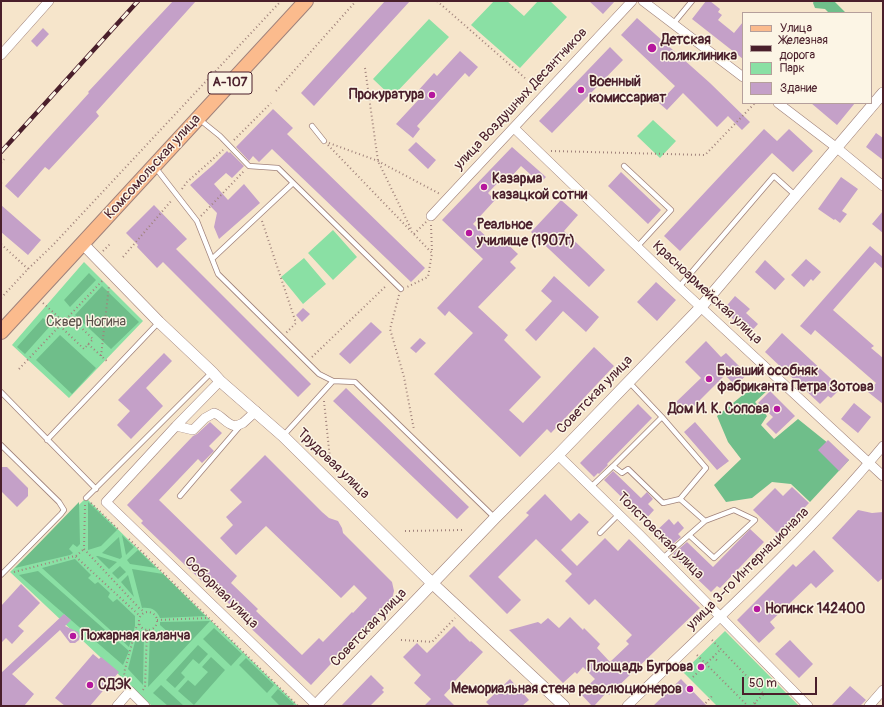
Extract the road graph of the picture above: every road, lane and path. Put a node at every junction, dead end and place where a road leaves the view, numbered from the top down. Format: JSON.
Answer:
{"nodes":[{"id":1,"x":49,"y":1,"type":"edge"},
{"id":2,"x":281,"y":1,"type":"edge"},
{"id":3,"x":306,"y":1,"type":"edge"},
{"id":4,"x":356,"y":1,"type":"edge"},
{"id":5,"x":437,"y":1,"type":"edge"},
{"id":6,"x":632,"y":1,"type":"edge"},
{"id":7,"x":643,"y":1,"type":"edge"},
{"id":8,"x":692,"y":1,"type":"edge"},
{"id":9,"x":673,"y":24,"type":"junction"},
{"id":10,"x":1,"y":55,"type":"edge"},
{"id":11,"x":365,"y":68,"type":"dead end"},
{"id":12,"x":742,"y":76,"type":"edge"},
{"id":13,"x":525,"y":78,"type":"dead end"},
{"id":14,"x":276,"y":91,"type":"dead end"},
{"id":15,"x":883,"y":93,"type":"edge"},
{"id":16,"x":271,"y":103,"type":"dead end"},
{"id":17,"x":754,"y":104,"type":"edge"},
{"id":18,"x":779,"y":104,"type":"edge"},
{"id":19,"x":198,"y":118,"type":"junction"},
{"id":20,"x":312,"y":126,"type":"dead end"},
{"id":21,"x":514,"y":128,"type":"junction"},
{"id":22,"x":324,"y":141,"type":"junction"},
{"id":23,"x":228,"y":145,"type":"junction"},
{"id":24,"x":837,"y":148,"type":"junction"},
{"id":25,"x":546,"y":151,"type":"dead end"},
{"id":26,"x":6,"y":157,"type":"dead end"},
{"id":27,"x":378,"y":161,"type":"junction"},
{"id":28,"x":1,"y":162,"type":"edge"},
{"id":29,"x":154,"y":166,"type":"junction"},
{"id":30,"x":249,"y":166,"type":"junction"},
{"id":31,"x":624,"y":166,"type":"dead end"},
{"id":32,"x":293,"y":183,"type":"junction"},
{"id":33,"x":883,"y":186,"type":"edge"},
{"id":34,"x":177,"y":195,"type":"junction"},
{"id":35,"x":796,"y":196,"type":"junction"},
{"id":36,"x":448,"y":198,"type":"junction"},
{"id":37,"x":259,"y":214,"type":"junction"},
{"id":38,"x":431,"y":216,"type":"junction"},
{"id":39,"x":197,"y":221,"type":"junction"},
{"id":40,"x":414,"y":234,"type":"junction"},
{"id":41,"x":1,"y":244,"type":"edge"},
{"id":42,"x":83,"y":244,"type":"junction"},
{"id":43,"x":637,"y":247,"type":"junction"},
{"id":44,"x":432,"y":253,"type":"junction"},
{"id":45,"x":123,"y":257,"type":"dead end"},
{"id":46,"x":212,"y":259,"type":"junction"},
{"id":47,"x":28,"y":269,"type":"junction"},
{"id":48,"x":104,"y":279,"type":"dead end"},
{"id":49,"x":392,"y":280,"type":"junction"},
{"id":50,"x":110,"y":281,"type":"dead end"},
{"id":51,"x":679,"y":287,"type":"junction"},
{"id":52,"x":401,"y":289,"type":"junction"},
{"id":53,"x":1,"y":298,"type":"edge"},
{"id":54,"x":43,"y":303,"type":"dead end"},
{"id":55,"x":701,"y":307,"type":"junction"},
{"id":56,"x":69,"y":316,"type":"junction"},
{"id":57,"x":64,"y":322,"type":"junction"},
{"id":58,"x":159,"y":322,"type":"junction"},
{"id":59,"x":60,"y":326,"type":"junction"},
{"id":60,"x":1,"y":332,"type":"edge"},
{"id":61,"x":282,"y":337,"type":"junction"},
{"id":62,"x":88,"y":344,"type":"junction"},
{"id":63,"x":101,"y":356,"type":"junction"},
{"id":64,"x":108,"y":362,"type":"dead end"},
{"id":65,"x":306,"y":362,"type":"junction"},
{"id":66,"x":19,"y":369,"type":"dead end"},
{"id":67,"x":212,"y":372,"type":"junction"},
{"id":68,"x":220,"y":381,"type":"junction"},
{"id":69,"x":333,"y":381,"type":"junction"},
{"id":70,"x":628,"y":382,"type":"junction"},
{"id":71,"x":1,"y":392,"type":"edge"},
{"id":72,"x":323,"y":393,"type":"junction"},
{"id":73,"x":256,"y":411,"type":"junction"},
{"id":74,"x":662,"y":417,"type":"junction"},
{"id":75,"x":243,"y":423,"type":"junction"},
{"id":76,"x":176,"y":426,"type":"junction"},
{"id":77,"x":283,"y":436,"type":"junction"},
{"id":78,"x":47,"y":440,"type":"junction"},
{"id":79,"x":417,"y":442,"type":"junction"},
{"id":80,"x":1,"y":444,"type":"edge"},
{"id":81,"x":883,"y":446,"type":"edge"},
{"id":82,"x":558,"y":455,"type":"junction"},
{"id":83,"x":330,"y":459,"type":"dead end"},
{"id":84,"x":870,"y":462,"type":"junction"},
{"id":85,"x":613,"y":466,"type":"junction"},
{"id":86,"x":883,"y":476,"type":"edge"},
{"id":87,"x":591,"y":486,"type":"junction"},
{"id":88,"x":96,"y":489,"type":"junction"},
{"id":89,"x":180,"y":496,"type":"dead end"},
{"id":90,"x":86,"y":498,"type":"junction"},
{"id":91,"x":680,"y":498,"type":"junction"},
{"id":92,"x":619,"y":514,"type":"junction"},
{"id":93,"x":495,"y":518,"type":"junction"},
{"id":94,"x":705,"y":521,"type":"junction"},
{"id":95,"x":463,"y":530,"type":"dead end"},
{"id":96,"x":121,"y":531,"type":"dead end"},
{"id":97,"x":405,"y":531,"type":"dead end"},
{"id":98,"x":600,"y":533,"type":"dead end"},
{"id":99,"x":689,"y":535,"type":"junction"},
{"id":100,"x":126,"y":536,"type":"dead end"},
{"id":101,"x":84,"y":549,"type":"junction"},
{"id":102,"x":75,"y":556,"type":"junction"},
{"id":103,"x":663,"y":558,"type":"junction"},
{"id":104,"x":2,"y":573,"type":"edge"},
{"id":105,"x":433,"y":584,"type":"junction"},
{"id":106,"x":145,"y":612,"type":"junction"},
{"id":107,"x":140,"y":616,"type":"junction"},
{"id":108,"x":458,"y":616,"type":"dead end"},
{"id":109,"x":720,"y":617,"type":"junction"},
{"id":110,"x":209,"y":618,"type":"junction"},
{"id":111,"x":157,"y":620,"type":"junction"},
{"id":112,"x":139,"y":624,"type":"junction"},
{"id":113,"x":148,"y":630,"type":"junction"},
{"id":114,"x":402,"y":640,"type":"dead end"},
{"id":115,"x":712,"y":640,"type":"dead end"},
{"id":116,"x":721,"y":649,"type":"junction"},
{"id":117,"x":697,"y":655,"type":"dead end"},
{"id":118,"x":713,"y":657,"type":"junction"},
{"id":119,"x":719,"y":662,"type":"dead end"},
{"id":120,"x":706,"y":664,"type":"junction"},
{"id":121,"x":693,"y":677,"type":"dead end"},
{"id":122,"x":883,"y":690,"type":"edge"},
{"id":123,"x":133,"y":694,"type":"junction"},
{"id":124,"x":712,"y":696,"type":"dead end"},
{"id":125,"x":755,"y":703,"type":"junction"},
{"id":126,"x":315,"y":705,"type":"edge"},
{"id":127,"x":117,"y":706,"type":"edge"},
{"id":128,"x":145,"y":706,"type":"edge"},
{"id":129,"x":298,"y":706,"type":"edge"},
{"id":130,"x":564,"y":706,"type":"edge"},
{"id":131,"x":627,"y":706,"type":"edge"},
{"id":132,"x":703,"y":706,"type":"edge"},
{"id":133,"x":748,"y":706,"type":"edge"},
{"id":134,"x":751,"y":706,"type":"edge"},
{"id":135,"x":758,"y":706,"type":"edge"},
{"id":136,"x":808,"y":706,"type":"edge"},
{"id":137,"x":869,"y":706,"type":"edge"}],
"edges":[{"from":1,"to":10,"type":"street"},
{"from":2,"to":47,"type":"path"},
{"from":3,"to":19,"type":"main road","name":"Комсомольская улица","number":"А-107"},
{"from":4,"to":14,"type":"path"},
{"from":5,"to":13,"type":"path"},
{"from":6,"to":21,"type":"street","name":"улица Воздушных Десантников"},
{"from":7,"to":9,"type":"street"},
{"from":8,"to":9,"type":"lane"},
{"from":9,"to":12,"type":"street"},
{"from":11,"to":27,"type":"path"},
{"from":15,"to":24,"type":"street","name":"Советская улица"},
{"from":16,"to":23,"type":"path"},
{"from":17,"to":25,"type":"path"},
{"from":18,"to":24,"type":"street"},
{"from":19,"to":23,"type":"lane"},
{"from":19,"to":29,"type":"main road","name":"Комсомольская улица","number":"А-107"},
{"from":20,"to":22,"type":"lane"},
{"from":21,"to":36,"type":"street","name":"улица Воздушных Десантников"},
{"from":21,"to":43,"type":"street","name":"Красноармейская улица"},
{"from":22,"to":27,"type":"path"},
{"from":22,"to":40,"type":"path"},
{"from":23,"to":30,"type":"lane"},
{"from":23,"to":34,"type":"path"},
{"from":24,"to":33,"type":"street"},
{"from":24,"to":35,"type":"street","name":"Советская улица"},
{"from":26,"to":28,"type":"path"},
{"from":27,"to":36,"type":"path"},
{"from":27,"to":40,"type":"path"},
{"from":29,"to":34,"type":"lane"},
{"from":29,"to":42,"type":"main road","name":"Комсомольская улица","number":"А-107"},
{"from":30,"to":32,"type":"lane"},
{"from":30,"to":39,"type":"path"},
{"from":31,"to":43,"type":"lane"},
{"from":32,"to":37,"type":"lane"},
{"from":32,"to":49,"type":"lane"},
{"from":34,"to":39,"type":"lane"},
{"from":34,"to":45,"type":"path"},
{"from":35,"to":51,"type":"lane"},
{"from":35,"to":55,"type":"street","name":"Советская улица"},
{"from":36,"to":38,"type":"street","name":"улица Воздушных Десантников"},
{"from":37,"to":46,"type":"lane"},
{"from":37,"to":61,"type":"path"},
{"from":38,"to":40,"type":"path"},
{"from":38,"to":44,"type":"path"},
{"from":39,"to":46,"type":"lane"},
{"from":40,"to":44,"type":"path"},
{"from":41,"to":47,"type":"path"},
{"from":42,"to":58,"type":"street","name":"Трудовая улица"},
{"from":42,"to":60,"type":"main road","name":"Комсомольская улица","number":"А-107"},
{"from":43,"to":51,"type":"street","name":"Красноармейская улица"},
{"from":44,"to":52,"type":"path"},
{"from":46,"to":61,"type":"lane"},
{"from":47,"to":53,"type":"path"},
{"from":48,"to":56,"type":"path"},
{"from":49,"to":52,"type":"lane"},
{"from":49,"to":65,"type":"path"},
{"from":50,"to":63,"type":"path"},
{"from":51,"to":55,"type":"street","name":"Красноармейская улица"},
{"from":52,"to":79,"type":"path"},
{"from":54,"to":57,"type":"path"},
{"from":55,"to":70,"type":"street","name":"Советская улица"},
{"from":55,"to":84,"type":"street","name":"Красноармейская улица"},
{"from":56,"to":57,"type":"path"},
{"from":56,"to":62,"type":"path"},
{"from":57,"to":59,"type":"path"},
{"from":58,"to":67,"type":"street","name":"Трудовая улица"},
{"from":58,"to":78,"type":"lane"},
{"from":59,"to":62,"type":"path"},
{"from":59,"to":66,"type":"path"},
{"from":61,"to":65,"type":"lane"},
{"from":62,"to":63,"type":"path"},
{"from":63,"to":64,"type":"path"},
{"from":65,"to":69,"type":"lane"},
{"from":67,"to":68,"type":"street","name":"Трудовая улица"},
{"from":67,"to":88,"type":"lane"},
{"from":68,"to":73,"type":"street","name":"Трудовая улица"},
{"from":68,"to":76,"type":"street"},
{"from":69,"to":72,"type":"lane"},
{"from":69,"to":79,"type":"lane"},
{"from":70,"to":74,"type":"lane"},
{"from":70,"to":82,"type":"street","name":"Советская улица"},
{"from":71,"to":78,"type":"lane"},
{"from":72,"to":77,"type":"lane"},
{"from":72,"to":83,"type":"path"},
{"from":73,"to":75,"type":"street"},
{"from":73,"to":77,"type":"street","name":"Трудовая улица"},
{"from":74,"to":85,"type":"lane"},
{"from":74,"to":91,"type":"lane"},
{"from":75,"to":76,"type":"street"},
{"from":75,"to":89,"type":"lane"},
{"from":76,"to":126,"type":"street","name":"Соборная улица"},
{"from":77,"to":105,"type":"street","name":"Трудовая улица"},
{"from":78,"to":88,"type":"lane"},
{"from":79,"to":93,"type":"lane"},
{"from":80,"to":104,"type":"lane"},
{"from":81,"to":84,"type":"street","name":"улица 3-го Интернационала"},
{"from":82,"to":87,"type":"street","name":"Толстовская улица"},
{"from":82,"to":93,"type":"street","name":"Советская улица"},
{"from":84,"to":86,"type":"street","name":"Красноармейская улица"},
{"from":84,"to":109,"type":"street","name":"улица 3-го Интернационала"},
{"from":85,"to":87,"type":"lane"},
{"from":85,"to":91,"type":"lane"},
{"from":87,"to":92,"type":"street","name":"Толстовская улица"},
{"from":88,"to":90,"type":"lane"},
{"from":90,"to":96,"type":"path"},
{"from":90,"to":101,"type":"path"},
{"from":91,"to":94,"type":"lane"},
{"from":92,"to":98,"type":"lane"},
{"from":92,"to":103,"type":"street","name":"Толстовская улица"},
{"from":93,"to":105,"type":"street","name":"Советская улица"},
{"from":94,"to":99,"type":"lane"},
{"from":94,"to":99,"type":"lane"},
{"from":95,"to":97,"type":"path"},
{"from":99,"to":103,"type":"lane"},
{"from":100,"to":110,"type":"path"},
{"from":101,"to":102,"type":"path"},
{"from":101,"to":106,"type":"path"},
{"from":102,"to":104,"type":"path"},
{"from":102,"to":107,"type":"path"},
{"from":103,"to":109,"type":"street","name":"Толстовская улица"},
{"from":105,"to":126,"type":"street","name":"Советская улица"},
{"from":105,"to":130,"type":"street","name":"Трудовая улица"},
{"from":106,"to":107,"type":"path"},
{"from":106,"to":111,"type":"path"},
{"from":107,"to":112,"type":"path"},
{"from":108,"to":114,"type":"path"},
{"from":109,"to":131,"type":"street","name":"улица 3-го Интернационала"},
{"from":109,"to":136,"type":"street","name":"Толстовская улица"},
{"from":110,"to":111,"type":"path"},
{"from":110,"to":129,"type":"path"},
{"from":111,"to":113,"type":"path"},
{"from":112,"to":113,"type":"path"},
{"from":112,"to":123,"type":"path"},
{"from":113,"to":123,"type":"path"},
{"from":115,"to":116,"type":"path"},
{"from":116,"to":118,"type":"path"},
{"from":116,"to":125,"type":"path"},
{"from":117,"to":120,"type":"path"},
{"from":118,"to":119,"type":"path"},
{"from":118,"to":120,"type":"path"},
{"from":120,"to":121,"type":"path"},
{"from":120,"to":133,"type":"path"},
{"from":122,"to":137,"type":"street"},
{"from":123,"to":127,"type":"street"},
{"from":123,"to":128,"type":"street"},
{"from":124,"to":132,"type":"path"},
{"from":125,"to":134,"type":"path"},
{"from":125,"to":135,"type":"path"}]}
